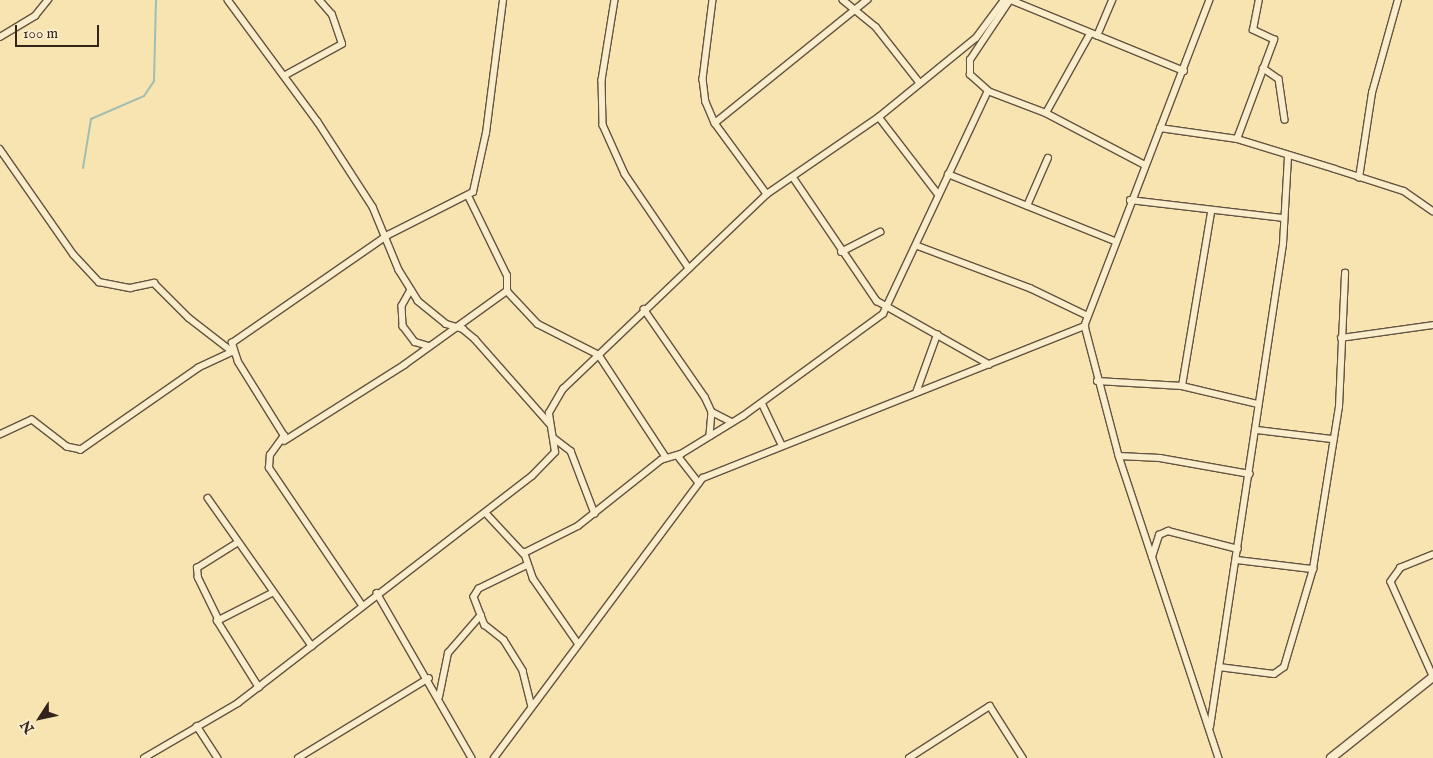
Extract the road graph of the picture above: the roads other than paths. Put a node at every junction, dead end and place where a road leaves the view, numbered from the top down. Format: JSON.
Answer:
{"nodes":[{"id":1,"x":48,"y":0,"type":"edge"},
{"id":2,"x":228,"y":0,"type":"edge"},
{"id":3,"x":319,"y":0,"type":"edge"},
{"id":4,"x":503,"y":0,"type":"edge"},
{"id":5,"x":615,"y":0,"type":"edge"},
{"id":6,"x":713,"y":0,"type":"edge"},
{"id":7,"x":843,"y":0,"type":"edge"},
{"id":8,"x":867,"y":0,"type":"edge"},
{"id":9,"x":1004,"y":0,"type":"edge"},
{"id":10,"x":1011,"y":0,"type":"edge"},
{"id":11,"x":1112,"y":0,"type":"edge"},
{"id":12,"x":1210,"y":0,"type":"edge"},
{"id":13,"x":1259,"y":0,"type":"edge"},
{"id":14,"x":1398,"y":0,"type":"edge"},
{"id":15,"x":854,"y":10,"type":"junction"},
{"id":16,"x":1094,"y":35,"type":"junction"},
{"id":17,"x":0,"y":37,"type":"edge"},
{"id":18,"x":1263,"y":68,"type":"junction"},
{"id":19,"x":1184,"y":71,"type":"junction"},
{"id":20,"x":284,"y":76,"type":"junction"},
{"id":21,"x":920,"y":83,"type":"junction"},
{"id":22,"x":988,"y":92,"type":"junction"},
{"id":23,"x":1046,"y":113,"type":"junction"},
{"id":24,"x":878,"y":117,"type":"junction"},
{"id":25,"x":1285,"y":120,"type":"dead end"},
{"id":26,"x":715,"y":123,"type":"junction"},
{"id":27,"x":1160,"y":128,"type":"junction"},
{"id":28,"x":1237,"y":139,"type":"junction"},
{"id":29,"x":0,"y":149,"type":"edge"},
{"id":30,"x":1288,"y":157,"type":"junction"},
{"id":31,"x":1048,"y":158,"type":"dead end"},
{"id":32,"x":1145,"y":165,"type":"junction"},
{"id":33,"x":948,"y":174,"type":"junction"},
{"id":34,"x":793,"y":177,"type":"junction"},
{"id":35,"x":1359,"y":178,"type":"junction"},
{"id":36,"x":767,"y":194,"type":"junction"},
{"id":37,"x":938,"y":194,"type":"junction"},
{"id":38,"x":468,"y":196,"type":"junction"},
{"id":39,"x":1130,"y":200,"type":"junction"},
{"id":40,"x":1028,"y":206,"type":"junction"},
{"id":41,"x":1433,"y":211,"type":"edge"},
{"id":42,"x":1211,"y":212,"type":"junction"},
{"id":43,"x":1284,"y":218,"type":"junction"},
{"id":44,"x":880,"y":232,"type":"dead end"},
{"id":45,"x":388,"y":235,"type":"junction"},
{"id":46,"x":1115,"y":241,"type":"junction"},
{"id":47,"x":918,"y":246,"type":"junction"},
{"id":48,"x":841,"y":252,"type":"junction"},
{"id":49,"x":689,"y":268,"type":"junction"},
{"id":50,"x":1345,"y":273,"type":"dead end"},
{"id":51,"x":412,"y":290,"type":"junction"},
{"id":52,"x":506,"y":291,"type":"junction"},
{"id":53,"x":644,"y":309,"type":"junction"},
{"id":54,"x":887,"y":310,"type":"junction"},
{"id":55,"x":1086,"y":315,"type":"junction"},
{"id":56,"x":1433,"y":325,"type":"edge"},
{"id":57,"x":453,"y":326,"type":"junction"},
{"id":58,"x":1085,"y":326,"type":"junction"},
{"id":59,"x":937,"y":335,"type":"junction"},
{"id":60,"x":1341,"y":338,"type":"junction"},
{"id":61,"x":429,"y":346,"type":"junction"},
{"id":62,"x":233,"y":352,"type":"junction"},
{"id":63,"x":599,"y":355,"type":"junction"},
{"id":64,"x":988,"y":364,"type":"junction"},
{"id":65,"x":1097,"y":381,"type":"junction"},
{"id":66,"x":1182,"y":386,"type":"junction"},
{"id":67,"x":916,"y":393,"type":"junction"},
{"id":68,"x":762,"y":402,"type":"junction"},
{"id":69,"x":1258,"y":404,"type":"junction"},
{"id":70,"x":712,"y":412,"type":"junction"},
{"id":71,"x":732,"y":422,"type":"junction"},
{"id":72,"x":550,"y":424,"type":"junction"},
{"id":73,"x":1257,"y":430,"type":"junction"},
{"id":74,"x":0,"y":436,"type":"edge"},
{"id":75,"x":710,"y":436,"type":"junction"},
{"id":76,"x":555,"y":439,"type":"junction"},
{"id":77,"x":1333,"y":439,"type":"junction"},
{"id":78,"x":284,"y":441,"type":"junction"},
{"id":79,"x":782,"y":446,"type":"junction"},
{"id":80,"x":678,"y":456,"type":"junction"},
{"id":81,"x":1119,"y":456,"type":"junction"},
{"id":82,"x":666,"y":457,"type":"junction"},
{"id":83,"x":1250,"y":474,"type":"junction"},
{"id":84,"x":699,"y":483,"type":"junction"},
{"id":85,"x":208,"y":498,"type":"dead end"},
{"id":86,"x":486,"y":514,"type":"junction"},
{"id":87,"x":595,"y":514,"type":"junction"},
{"id":88,"x":237,"y":543,"type":"junction"},
{"id":89,"x":1238,"y":549,"type":"junction"},
{"id":90,"x":524,"y":554,"type":"junction"},
{"id":91,"x":1433,"y":555,"type":"edge"},
{"id":92,"x":1152,"y":557,"type":"junction"},
{"id":93,"x":1237,"y":560,"type":"junction"},
{"id":94,"x":526,"y":566,"type":"junction"},
{"id":95,"x":1313,"y":569,"type":"junction"},
{"id":96,"x":272,"y":593,"type":"junction"},
{"id":97,"x":376,"y":593,"type":"junction"},
{"id":98,"x":361,"y":604,"type":"junction"},
{"id":99,"x":481,"y":615,"type":"junction"},
{"id":100,"x":218,"y":619,"type":"junction"},
{"id":101,"x":578,"y":644,"type":"junction"},
{"id":102,"x":312,"y":646,"type":"junction"},
{"id":103,"x":1219,"y":667,"type":"junction"},
{"id":104,"x":1433,"y":676,"type":"edge"},
{"id":105,"x":428,"y":678,"type":"junction"},
{"id":106,"x":259,"y":688,"type":"junction"},
{"id":107,"x":439,"y":697,"type":"junction"},
{"id":108,"x":532,"y":706,"type":"junction"},
{"id":109,"x":196,"y":726,"type":"junction"},
{"id":110,"x":1209,"y":729,"type":"junction"},
{"id":111,"x":144,"y":758,"type":"edge"},
{"id":112,"x":218,"y":758,"type":"edge"},
{"id":113,"x":298,"y":758,"type":"edge"},
{"id":114,"x":472,"y":758,"type":"edge"},
{"id":115,"x":494,"y":758,"type":"edge"},
{"id":116,"x":909,"y":758,"type":"edge"},
{"id":117,"x":1023,"y":758,"type":"edge"},
{"id":118,"x":1218,"y":758,"type":"edge"},
{"id":119,"x":1331,"y":758,"type":"edge"}],
"edges":[{"from":1,"to":17,"type":"street"},
{"from":2,"to":20,"type":"street"},
{"from":3,"to":20,"type":"street"},
{"from":4,"to":38,"type":"street"},
{"from":5,"to":49,"type":"street"},
{"from":6,"to":26,"type":"street"},
{"from":7,"to":15,"type":"street"},
{"from":8,"to":15,"type":"street"},
{"from":9,"to":21,"type":"street"},
{"from":10,"to":16,"type":"street"},
{"from":10,"to":22,"type":"street"},
{"from":11,"to":16,"type":"street"},
{"from":12,"to":19,"type":"street"},
{"from":13,"to":18,"type":"street"},
{"from":14,"to":35,"type":"street"},
{"from":15,"to":21,"type":"street"},
{"from":15,"to":26,"type":"street"},
{"from":16,"to":19,"type":"street"},
{"from":16,"to":23,"type":"street"},
{"from":18,"to":25,"type":"street"},
{"from":18,"to":28,"type":"street"},
{"from":19,"to":27,"type":"street"},
{"from":20,"to":45,"type":"street"},
{"from":21,"to":24,"type":"street"},
{"from":22,"to":23,"type":"street"},
{"from":22,"to":33,"type":"street"},
{"from":23,"to":32,"type":"street"},
{"from":24,"to":34,"type":"street"},
{"from":24,"to":37,"type":"street"},
{"from":26,"to":36,"type":"street"},
{"from":27,"to":28,"type":"street"},
{"from":27,"to":32,"type":"street"},
{"from":28,"to":30,"type":"street"},
{"from":29,"to":62,"type":"street"},
{"from":30,"to":35,"type":"street"},
{"from":30,"to":43,"type":"street"},
{"from":31,"to":40,"type":"street"},
{"from":32,"to":39,"type":"street"},
{"from":33,"to":37,"type":"street"},
{"from":33,"to":40,"type":"street"},
{"from":34,"to":36,"type":"street"},
{"from":34,"to":48,"type":"street"},
{"from":35,"to":41,"type":"street"},
{"from":36,"to":49,"type":"street"},
{"from":37,"to":47,"type":"street"},
{"from":38,"to":45,"type":"street"},
{"from":38,"to":52,"type":"street"},
{"from":39,"to":42,"type":"street"},
{"from":39,"to":46,"type":"street"},
{"from":40,"to":46,"type":"street"},
{"from":42,"to":43,"type":"street"},
{"from":42,"to":66,"type":"street"},
{"from":43,"to":69,"type":"street"},
{"from":44,"to":48,"type":"street"},
{"from":45,"to":51,"type":"street"},
{"from":45,"to":62,"type":"street"},
{"from":46,"to":55,"type":"street"},
{"from":47,"to":54,"type":"street"},
{"from":47,"to":55,"type":"street"},
{"from":48,"to":54,"type":"street"},
{"from":49,"to":53,"type":"street"},
{"from":50,"to":60,"type":"street"},
{"from":51,"to":57,"type":"street"},
{"from":51,"to":61,"type":"street"},
{"from":52,"to":57,"type":"street"},
{"from":52,"to":63,"type":"street"},
{"from":53,"to":63,"type":"street"},
{"from":53,"to":70,"type":"street"},
{"from":54,"to":59,"type":"street"},
{"from":54,"to":68,"type":"street"},
{"from":55,"to":58,"type":"street"},
{"from":56,"to":60,"type":"street"},
{"from":57,"to":61,"type":"street"},
{"from":57,"to":72,"type":"street"},
{"from":58,"to":64,"type":"street"},
{"from":58,"to":65,"type":"street"},
{"from":59,"to":64,"type":"street"},
{"from":59,"to":67,"type":"street"},
{"from":60,"to":77,"type":"street"},
{"from":61,"to":78,"type":"street"},
{"from":62,"to":74,"type":"street"},
{"from":62,"to":78,"type":"street"},
{"from":63,"to":72,"type":"street"},
{"from":63,"to":82,"type":"street"},
{"from":64,"to":67,"type":"street"},
{"from":65,"to":66,"type":"street"},
{"from":65,"to":81,"type":"street"},
{"from":66,"to":69,"type":"street"},
{"from":67,"to":79,"type":"street"},
{"from":68,"to":71,"type":"street"},
{"from":68,"to":79,"type":"street"},
{"from":69,"to":73,"type":"street"},
{"from":70,"to":71,"type":"street"},
{"from":70,"to":75,"type":"street"},
{"from":71,"to":75,"type":"street"},
{"from":72,"to":76,"type":"street"},
{"from":73,"to":77,"type":"street"},
{"from":73,"to":83,"type":"street"},
{"from":75,"to":80,"type":"street"},
{"from":76,"to":86,"type":"street"},
{"from":76,"to":87,"type":"street"},
{"from":77,"to":95,"type":"street"},
{"from":78,"to":98,"type":"street"},
{"from":79,"to":84,"type":"street"},
{"from":80,"to":82,"type":"street"},
{"from":80,"to":84,"type":"street"},
{"from":81,"to":83,"type":"street"},
{"from":81,"to":92,"type":"street"},
{"from":82,"to":87,"type":"street"},
{"from":83,"to":89,"type":"street"},
{"from":84,"to":101,"type":"street"},
{"from":85,"to":88,"type":"street"},
{"from":86,"to":90,"type":"street"},
{"from":86,"to":97,"type":"street"},
{"from":87,"to":90,"type":"street"},
{"from":88,"to":96,"type":"street"},
{"from":88,"to":100,"type":"street"},
{"from":89,"to":92,"type":"street"},
{"from":89,"to":93,"type":"street"},
{"from":90,"to":94,"type":"street"},
{"from":91,"to":104,"type":"street"},
{"from":92,"to":110,"type":"street"},
{"from":93,"to":95,"type":"street"},
{"from":93,"to":103,"type":"street"},
{"from":94,"to":99,"type":"street"},
{"from":94,"to":101,"type":"street"},
{"from":95,"to":103,"type":"street"},
{"from":96,"to":100,"type":"street"},
{"from":96,"to":102,"type":"street"},
{"from":97,"to":98,"type":"street"},
{"from":97,"to":105,"type":"street"},
{"from":98,"to":102,"type":"street"},
{"from":99,"to":107,"type":"street"},
{"from":99,"to":108,"type":"street"},
{"from":100,"to":106,"type":"street"},
{"from":101,"to":108,"type":"street"},
{"from":102,"to":106,"type":"street"},
{"from":103,"to":110,"type":"street"},
{"from":104,"to":119,"type":"main road"},
{"from":105,"to":107,"type":"street"},
{"from":105,"to":113,"type":"street"},
{"from":106,"to":109,"type":"street"},
{"from":107,"to":114,"type":"street"},
{"from":108,"to":115,"type":"street"},
{"from":109,"to":111,"type":"street"},
{"from":109,"to":112,"type":"street"},
{"from":110,"to":118,"type":"street"},
{"from":116,"to":117,"type":"street"}]}
